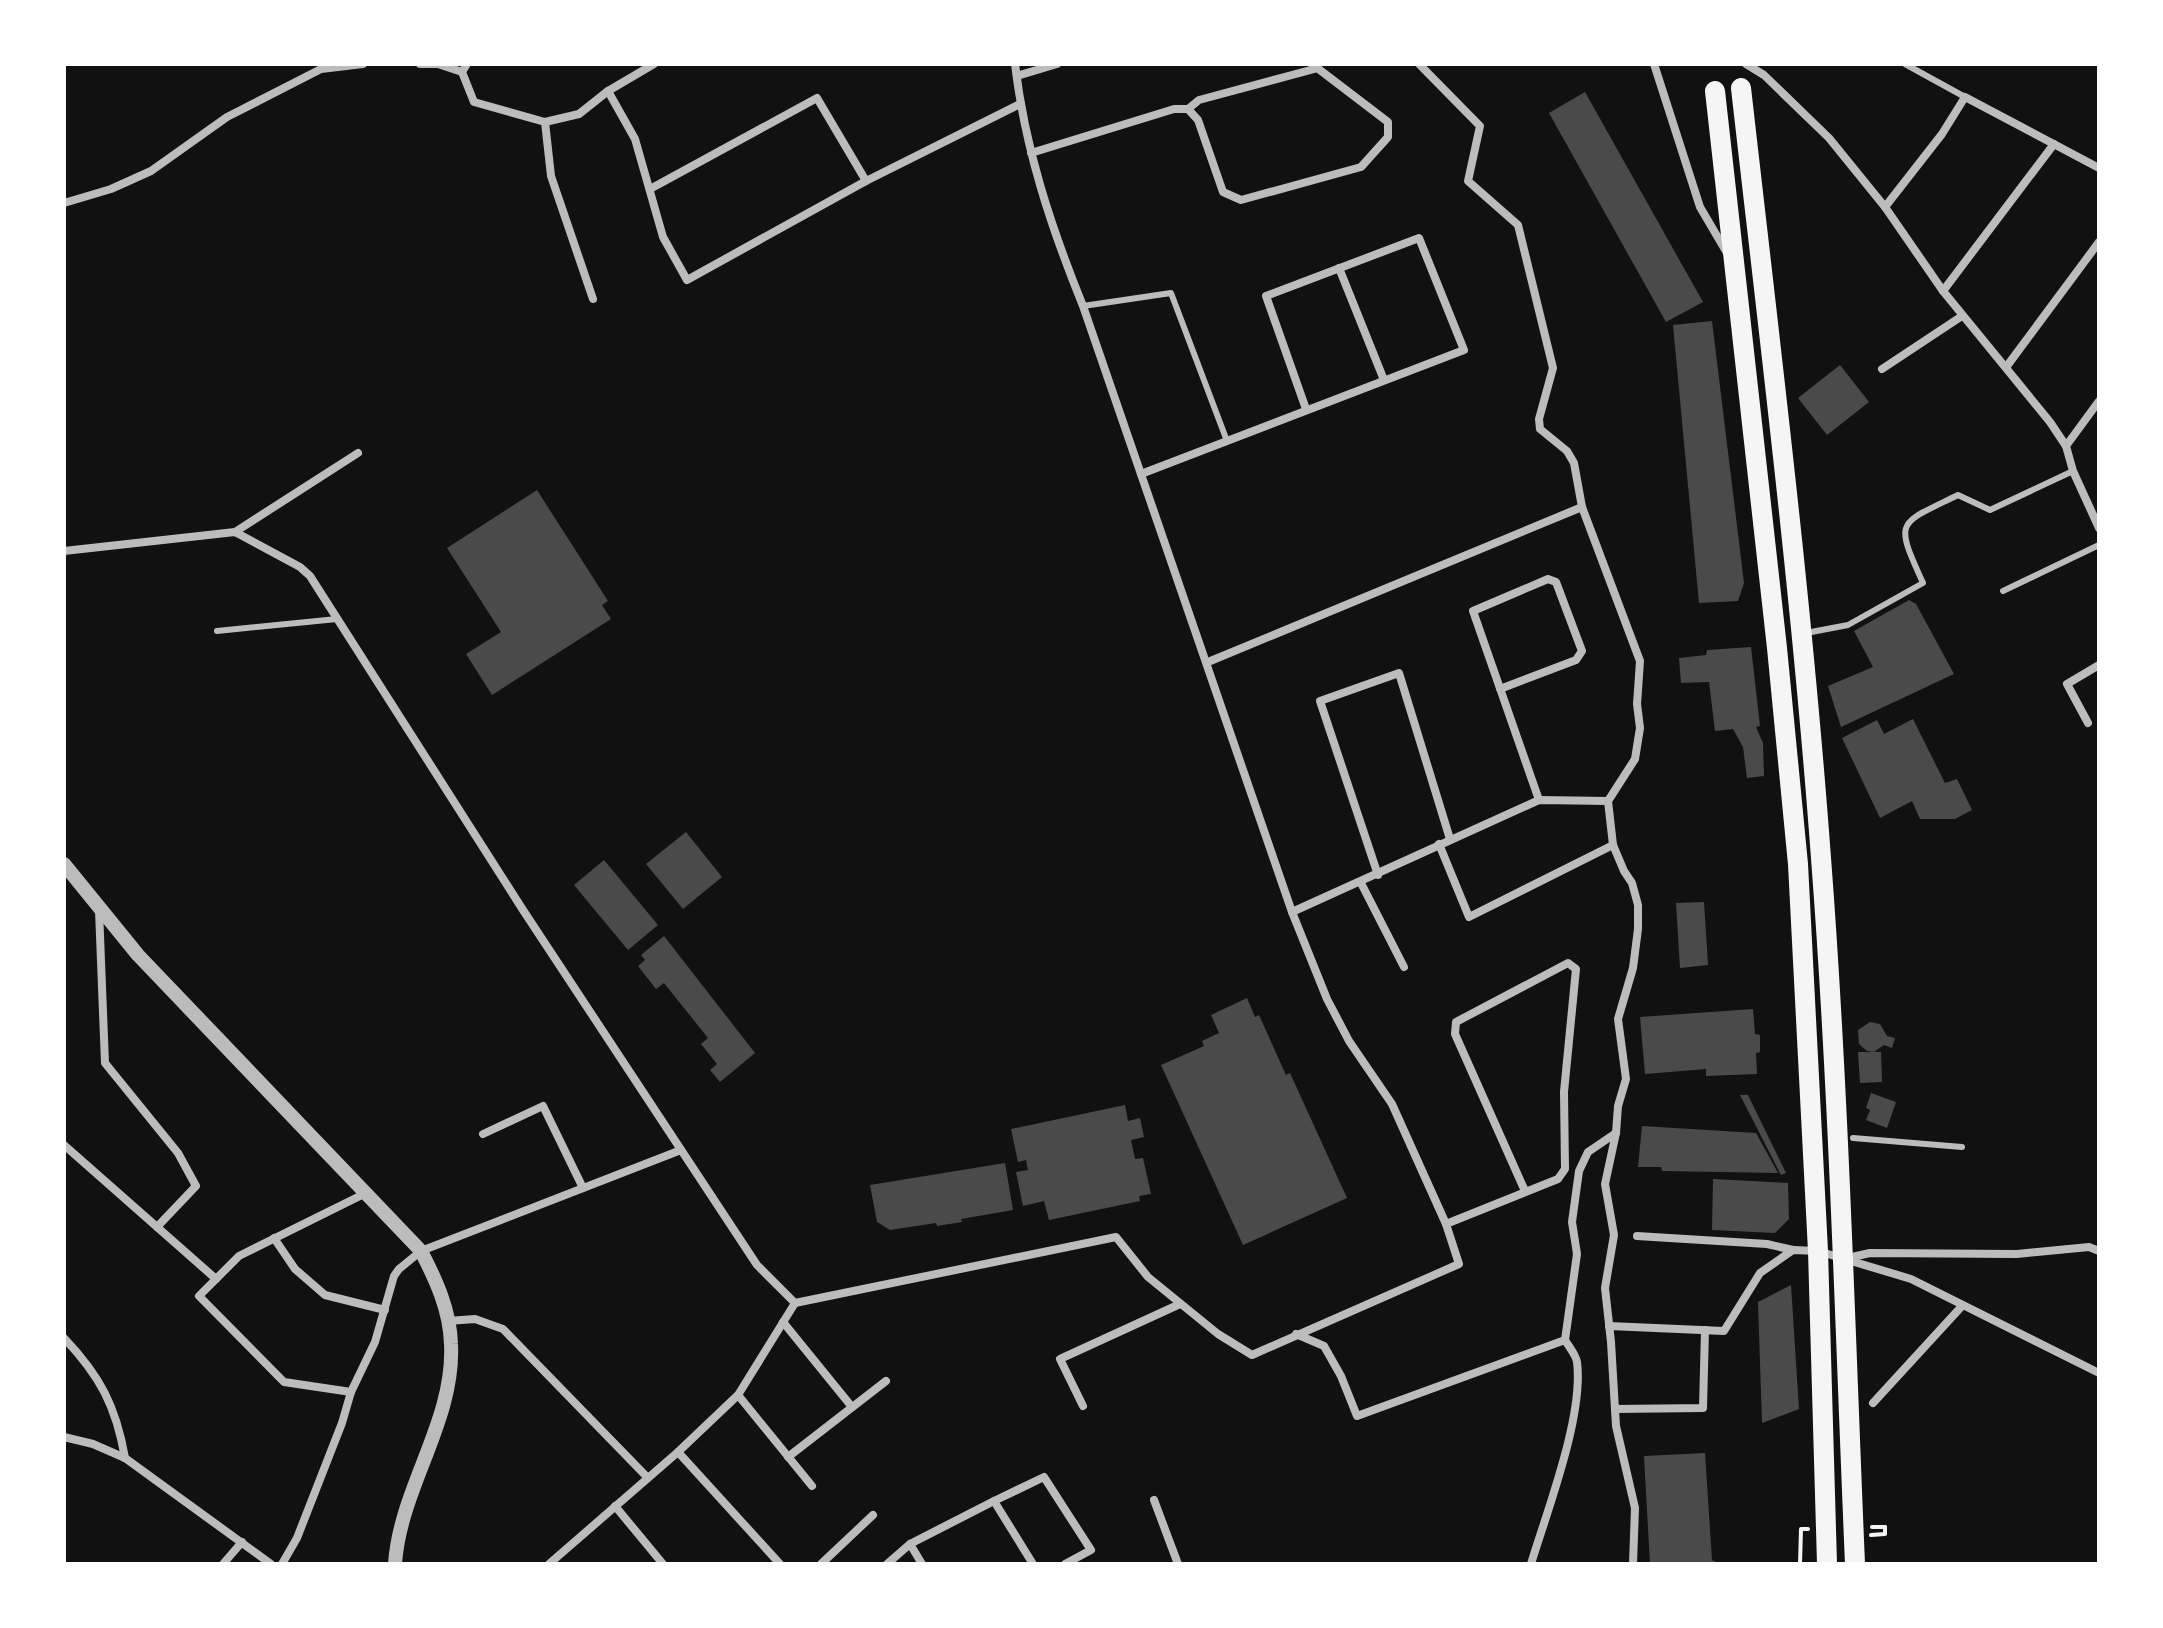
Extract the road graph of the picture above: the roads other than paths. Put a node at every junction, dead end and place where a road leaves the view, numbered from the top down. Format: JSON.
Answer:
{"nodes":[{"id":1,"x":363,"y":64,"type":"edge"},
{"id":2,"x":420,"y":64,"type":"edge"},
{"id":3,"x":654,"y":64,"type":"edge"},
{"id":4,"x":1015,"y":64,"type":"edge"},
{"id":5,"x":1057,"y":64,"type":"edge"},
{"id":6,"x":1419,"y":64,"type":"edge"},
{"id":7,"x":1654,"y":64,"type":"edge"},
{"id":8,"x":1746,"y":64,"type":"edge"},
{"id":9,"x":1905,"y":64,"type":"edge"},
{"id":10,"x":1315,"y":66,"type":"edge"},
{"id":11,"x":464,"y":68,"type":"edge"},
{"id":12,"x":1017,"y":76,"type":"junction"},
{"id":13,"x":1741,"y":88,"type":"dead end"},
{"id":14,"x":608,"y":91,"type":"junction"},
{"id":15,"x":1715,"y":91,"type":"dead end"},
{"id":16,"x":1965,"y":97,"type":"junction"},
{"id":17,"x":1020,"y":104,"type":"junction"},
{"id":18,"x":1188,"y":109,"type":"junction"},
{"id":19,"x":545,"y":122,"type":"junction"},
{"id":20,"x":2054,"y":144,"type":"junction"},
{"id":21,"x":1031,"y":153,"type":"junction"},
{"id":22,"x":2099,"y":168,"type":"edge"},
{"id":23,"x":866,"y":181,"type":"junction"},
{"id":24,"x":650,"y":189,"type":"junction"},
{"id":25,"x":64,"y":203,"type":"edge"},
{"id":26,"x":1885,"y":207,"type":"junction"},
{"id":27,"x":2099,"y":242,"type":"edge"},
{"id":28,"x":1733,"y":263,"type":"junction"},
{"id":29,"x":1339,"y":268,"type":"junction"},
{"id":30,"x":1943,"y":291,"type":"junction"},
{"id":31,"x":593,"y":299,"type":"dead end"},
{"id":32,"x":1083,"y":306,"type":"junction"},
{"id":33,"x":1962,"y":316,"type":"junction"},
{"id":34,"x":2007,"y":366,"type":"junction"},
{"id":35,"x":1882,"y":369,"type":"dead end"},
{"id":36,"x":1384,"y":380,"type":"junction"},
{"id":37,"x":2099,"y":401,"type":"edge"},
{"id":38,"x":1306,"y":409,"type":"junction"},
{"id":39,"x":1227,"y":441,"type":"junction"},
{"id":40,"x":2066,"y":446,"type":"junction"},
{"id":41,"x":358,"y":453,"type":"dead end"},
{"id":42,"x":2073,"y":471,"type":"junction"},
{"id":43,"x":1141,"y":474,"type":"junction"},
{"id":44,"x":1582,"y":507,"type":"junction"},
{"id":45,"x":2099,"y":528,"type":"edge"},
{"id":46,"x":235,"y":532,"type":"junction"},
{"id":47,"x":2099,"y":545,"type":"edge"},
{"id":48,"x":64,"y":551,"type":"edge"},
{"id":49,"x":2003,"y":591,"type":"dead end"},
{"id":50,"x":337,"y":619,"type":"junction"},
{"id":51,"x":217,"y":631,"type":"dead end"},
{"id":52,"x":1803,"y":633,"type":"junction"},
{"id":53,"x":1208,"y":662,"type":"junction"},
{"id":54,"x":2099,"y":665,"type":"edge"},
{"id":55,"x":1500,"y":689,"type":"junction"},
{"id":56,"x":2088,"y":723,"type":"dead end"},
{"id":57,"x":1539,"y":800,"type":"junction"},
{"id":58,"x":1608,"y":801,"type":"junction"},
{"id":59,"x":1450,"y":839,"type":"junction"},
{"id":60,"x":1439,"y":844,"type":"junction"},
{"id":61,"x":1613,"y":845,"type":"junction"},
{"id":62,"x":64,"y":864,"type":"edge"},
{"id":63,"x":1378,"y":875,"type":"junction"},
{"id":64,"x":1361,"y":883,"type":"junction"},
{"id":65,"x":99,"y":909,"type":"junction"},
{"id":66,"x":1292,"y":912,"type":"junction"},
{"id":67,"x":1404,"y":967,"type":"dead end"},
{"id":68,"x":1616,"y":1133,"type":"junction"},
{"id":69,"x":483,"y":1134,"type":"dead end"},
{"id":70,"x":1853,"y":1138,"type":"dead end"},
{"id":71,"x":64,"y":1145,"type":"edge"},
{"id":72,"x":1962,"y":1147,"type":"dead end"},
{"id":73,"x":681,"y":1150,"type":"junction"},
{"id":74,"x":583,"y":1188,"type":"junction"},
{"id":75,"x":1525,"y":1191,"type":"junction"},
{"id":76,"x":367,"y":1192,"type":"junction"},
{"id":77,"x":1446,"y":1224,"type":"junction"},
{"id":78,"x":157,"y":1227,"type":"junction"},
{"id":79,"x":1637,"y":1236,"type":"dead end"},
{"id":80,"x":274,"y":1238,"type":"junction"},
{"id":81,"x":1793,"y":1250,"type":"junction"},
{"id":82,"x":421,"y":1251,"type":"junction"},
{"id":83,"x":1818,"y":1251,"type":"junction"},
{"id":84,"x":2099,"y":1251,"type":"edge"},
{"id":85,"x":1842,"y":1259,"type":"junction"},
{"id":86,"x":216,"y":1279,"type":"junction"},
{"id":87,"x":795,"y":1303,"type":"junction"},
{"id":88,"x":1180,"y":1304,"type":"junction"},
{"id":89,"x":1962,"y":1306,"type":"junction"},
{"id":90,"x":385,"y":1310,"type":"junction"},
{"id":91,"x":448,"y":1321,"type":"junction"},
{"id":92,"x":783,"y":1322,"type":"junction"},
{"id":93,"x":1609,"y":1326,"type":"junction"},
{"id":94,"x":1705,"y":1330,"type":"junction"},
{"id":95,"x":1296,"y":1334,"type":"junction"},
{"id":96,"x":64,"y":1338,"type":"edge"},
{"id":97,"x":1565,"y":1340,"type":"junction"},
{"id":98,"x":2099,"y":1373,"type":"edge"},
{"id":99,"x":886,"y":1381,"type":"dead end"},
{"id":100,"x":351,"y":1392,"type":"junction"},
{"id":101,"x":738,"y":1395,"type":"junction"},
{"id":102,"x":1873,"y":1403,"type":"dead end"},
{"id":103,"x":1083,"y":1406,"type":"dead end"},
{"id":104,"x":852,"y":1407,"type":"junction"},
{"id":105,"x":1615,"y":1409,"type":"junction"},
{"id":106,"x":64,"y":1437,"type":"edge"},
{"id":107,"x":678,"y":1452,"type":"junction"},
{"id":108,"x":788,"y":1457,"type":"junction"},
{"id":109,"x":125,"y":1458,"type":"junction"},
{"id":110,"x":648,"y":1478,"type":"junction"},
{"id":111,"x":812,"y":1486,"type":"dead end"},
{"id":112,"x":1154,"y":1500,"type":"dead end"},
{"id":113,"x":994,"y":1501,"type":"junction"},
{"id":114,"x":615,"y":1506,"type":"junction"},
{"id":115,"x":873,"y":1515,"type":"dead end"},
{"id":116,"x":242,"y":1542,"type":"junction"},
{"id":117,"x":910,"y":1544,"type":"junction"},
{"id":118,"x":559,"y":1554,"type":"junction"},
{"id":119,"x":223,"y":1564,"type":"edge"},
{"id":120,"x":271,"y":1564,"type":"edge"},
{"id":121,"x":282,"y":1564,"type":"edge"},
{"id":122,"x":395,"y":1564,"type":"edge"},
{"id":123,"x":549,"y":1564,"type":"edge"},
{"id":124,"x":568,"y":1564,"type":"edge"},
{"id":125,"x":663,"y":1564,"type":"edge"},
{"id":126,"x":780,"y":1564,"type":"edge"},
{"id":127,"x":821,"y":1564,"type":"edge"},
{"id":128,"x":887,"y":1564,"type":"edge"},
{"id":129,"x":922,"y":1564,"type":"edge"},
{"id":130,"x":1033,"y":1564,"type":"edge"},
{"id":131,"x":1065,"y":1564,"type":"edge"},
{"id":132,"x":1178,"y":1564,"type":"edge"},
{"id":133,"x":1531,"y":1564,"type":"edge"},
{"id":134,"x":1633,"y":1564,"type":"edge"},
{"id":135,"x":1827,"y":1564,"type":"edge"},
{"id":136,"x":1855,"y":1564,"type":"edge"}],
"edges":[{"from":1,"to":25,"type":"street"},
{"from":2,"to":11,"type":"street"},
{"from":3,"to":14,"type":"street"},
{"from":4,"to":12,"type":"street"},
{"from":5,"to":12,"type":"street"},
{"from":6,"to":44,"type":"street"},
{"from":7,"to":28,"type":"street"},
{"from":8,"to":26,"type":"street"},
{"from":9,"to":16,"type":"lane"},
{"from":10,"to":18,"type":"street"},
{"from":10,"to":18,"type":"street"},
{"from":11,"to":19,"type":"street"},
{"from":12,"to":17,"type":"street"},
{"from":13,"to":52,"type":"highway"},
{"from":14,"to":19,"type":"street"},
{"from":14,"to":24,"type":"street"},
{"from":15,"to":28,"type":"highway"},
{"from":16,"to":20,"type":"street"},
{"from":16,"to":26,"type":"street"},
{"from":17,"to":21,"type":"street"},
{"from":17,"to":23,"type":"street"},
{"from":18,"to":21,"type":"street"},
{"from":19,"to":31,"type":"street"},
{"from":20,"to":22,"type":"street"},
{"from":20,"to":30,"type":"street"},
{"from":21,"to":32,"type":"street"},
{"from":23,"to":24,"type":"street"},
{"from":23,"to":24,"type":"street"},
{"from":26,"to":30,"type":"street"},
{"from":27,"to":34,"type":"street"},
{"from":28,"to":83,"type":"highway"},
{"from":29,"to":36,"type":"street"},
{"from":29,"to":36,"type":"street"},
{"from":29,"to":38,"type":"street"},
{"from":30,"to":33,"type":"street"},
{"from":32,"to":39,"type":"lane"},
{"from":32,"to":43,"type":"street"},
{"from":33,"to":34,"type":"street"},
{"from":33,"to":35,"type":"street"},
{"from":34,"to":40,"type":"street"},
{"from":36,"to":38,"type":"street"},
{"from":37,"to":40,"type":"street"},
{"from":38,"to":39,"type":"street"},
{"from":39,"to":43,"type":"street"},
{"from":40,"to":42,"type":"street"},
{"from":41,"to":46,"type":"street"},
{"from":42,"to":45,"type":"street"},
{"from":42,"to":52,"type":"lane"},
{"from":43,"to":53,"type":"street"},
{"from":44,"to":53,"type":"street"},
{"from":44,"to":58,"type":"street"},
{"from":46,"to":48,"type":"street"},
{"from":46,"to":50,"type":"street"},
{"from":47,"to":49,"type":"lane"},
{"from":50,"to":51,"type":"lane"},
{"from":50,"to":73,"type":"street"},
{"from":52,"to":85,"type":"highway"},
{"from":53,"to":66,"type":"street"},
{"from":54,"to":56,"type":"street"},
{"from":55,"to":55,"type":"street"},
{"from":55,"to":57,"type":"street"},
{"from":57,"to":58,"type":"street"},
{"from":57,"to":59,"type":"street"},
{"from":58,"to":61,"type":"street"},
{"from":59,"to":60,"type":"street"},
{"from":59,"to":63,"type":"street"},
{"from":60,"to":61,"type":"street"},
{"from":60,"to":63,"type":"street"},
{"from":61,"to":68,"type":"street"},
{"from":62,"to":65,"type":"street"},
{"from":63,"to":64,"type":"street"},
{"from":64,"to":66,"type":"street"},
{"from":64,"to":67,"type":"street"},
{"from":65,"to":76,"type":"street"},
{"from":65,"to":78,"type":"street"},
{"from":66,"to":77,"type":"street"},
{"from":68,"to":93,"type":"street"},
{"from":68,"to":97,"type":"street"},
{"from":69,"to":74,"type":"street"},
{"from":70,"to":72,"type":"lane"},
{"from":71,"to":78,"type":"street"},
{"from":73,"to":74,"type":"street"},
{"from":73,"to":87,"type":"street"},
{"from":74,"to":82,"type":"street"},
{"from":75,"to":75,"type":"street"},
{"from":75,"to":77,"type":"street"},
{"from":76,"to":80,"type":"street"},
{"from":76,"to":82,"type":"street"},
{"from":77,"to":95,"type":"street"},
{"from":78,"to":86,"type":"street"},
{"from":79,"to":81,"type":"street"},
{"from":80,"to":86,"type":"street"},
{"from":80,"to":90,"type":"street"},
{"from":81,"to":83,"type":"street"},
{"from":81,"to":94,"type":"street"},
{"from":82,"to":90,"type":"street"},
{"from":82,"to":91,"type":"street"},
{"from":83,"to":85,"type":"street"},
{"from":83,"to":135,"type":"highway"},
{"from":84,"to":85,"type":"street"},
{"from":85,"to":89,"type":"street"},
{"from":85,"to":136,"type":"highway"},
{"from":86,"to":100,"type":"street"},
{"from":87,"to":88,"type":"street"},
{"from":87,"to":92,"type":"street"},
{"from":88,"to":95,"type":"street"},
{"from":88,"to":103,"type":"street"},
{"from":89,"to":98,"type":"street"},
{"from":89,"to":102,"type":"street"},
{"from":90,"to":100,"type":"street"},
{"from":91,"to":110,"type":"street"},
{"from":91,"to":122,"type":"street"},
{"from":92,"to":101,"type":"street"},
{"from":92,"to":104,"type":"street"},
{"from":93,"to":94,"type":"street"},
{"from":93,"to":105,"type":"street"},
{"from":94,"to":105,"type":"street"},
{"from":95,"to":97,"type":"street"},
{"from":96,"to":109,"type":"street"},
{"from":97,"to":133,"type":"street"},
{"from":99,"to":104,"type":"street"},
{"from":100,"to":121,"type":"street"},
{"from":101,"to":107,"type":"street"},
{"from":101,"to":108,"type":"street"},
{"from":104,"to":108,"type":"street"},
{"from":105,"to":134,"type":"street"},
{"from":106,"to":109,"type":"street"},
{"from":107,"to":110,"type":"street"},
{"from":107,"to":126,"type":"street"},
{"from":108,"to":111,"type":"street"},
{"from":109,"to":116,"type":"street"},
{"from":110,"to":114,"type":"street"},
{"from":112,"to":132,"type":"street"},
{"from":113,"to":117,"type":"street"},
{"from":113,"to":130,"type":"street"},
{"from":113,"to":131,"type":"street"},
{"from":114,"to":118,"type":"street"},
{"from":114,"to":125,"type":"street"},
{"from":115,"to":127,"type":"street"},
{"from":116,"to":119,"type":"street"},
{"from":116,"to":120,"type":"street"},
{"from":117,"to":128,"type":"street"},
{"from":117,"to":129,"type":"street"},
{"from":118,"to":123,"type":"street"},
{"from":118,"to":124,"type":"street"}]}
